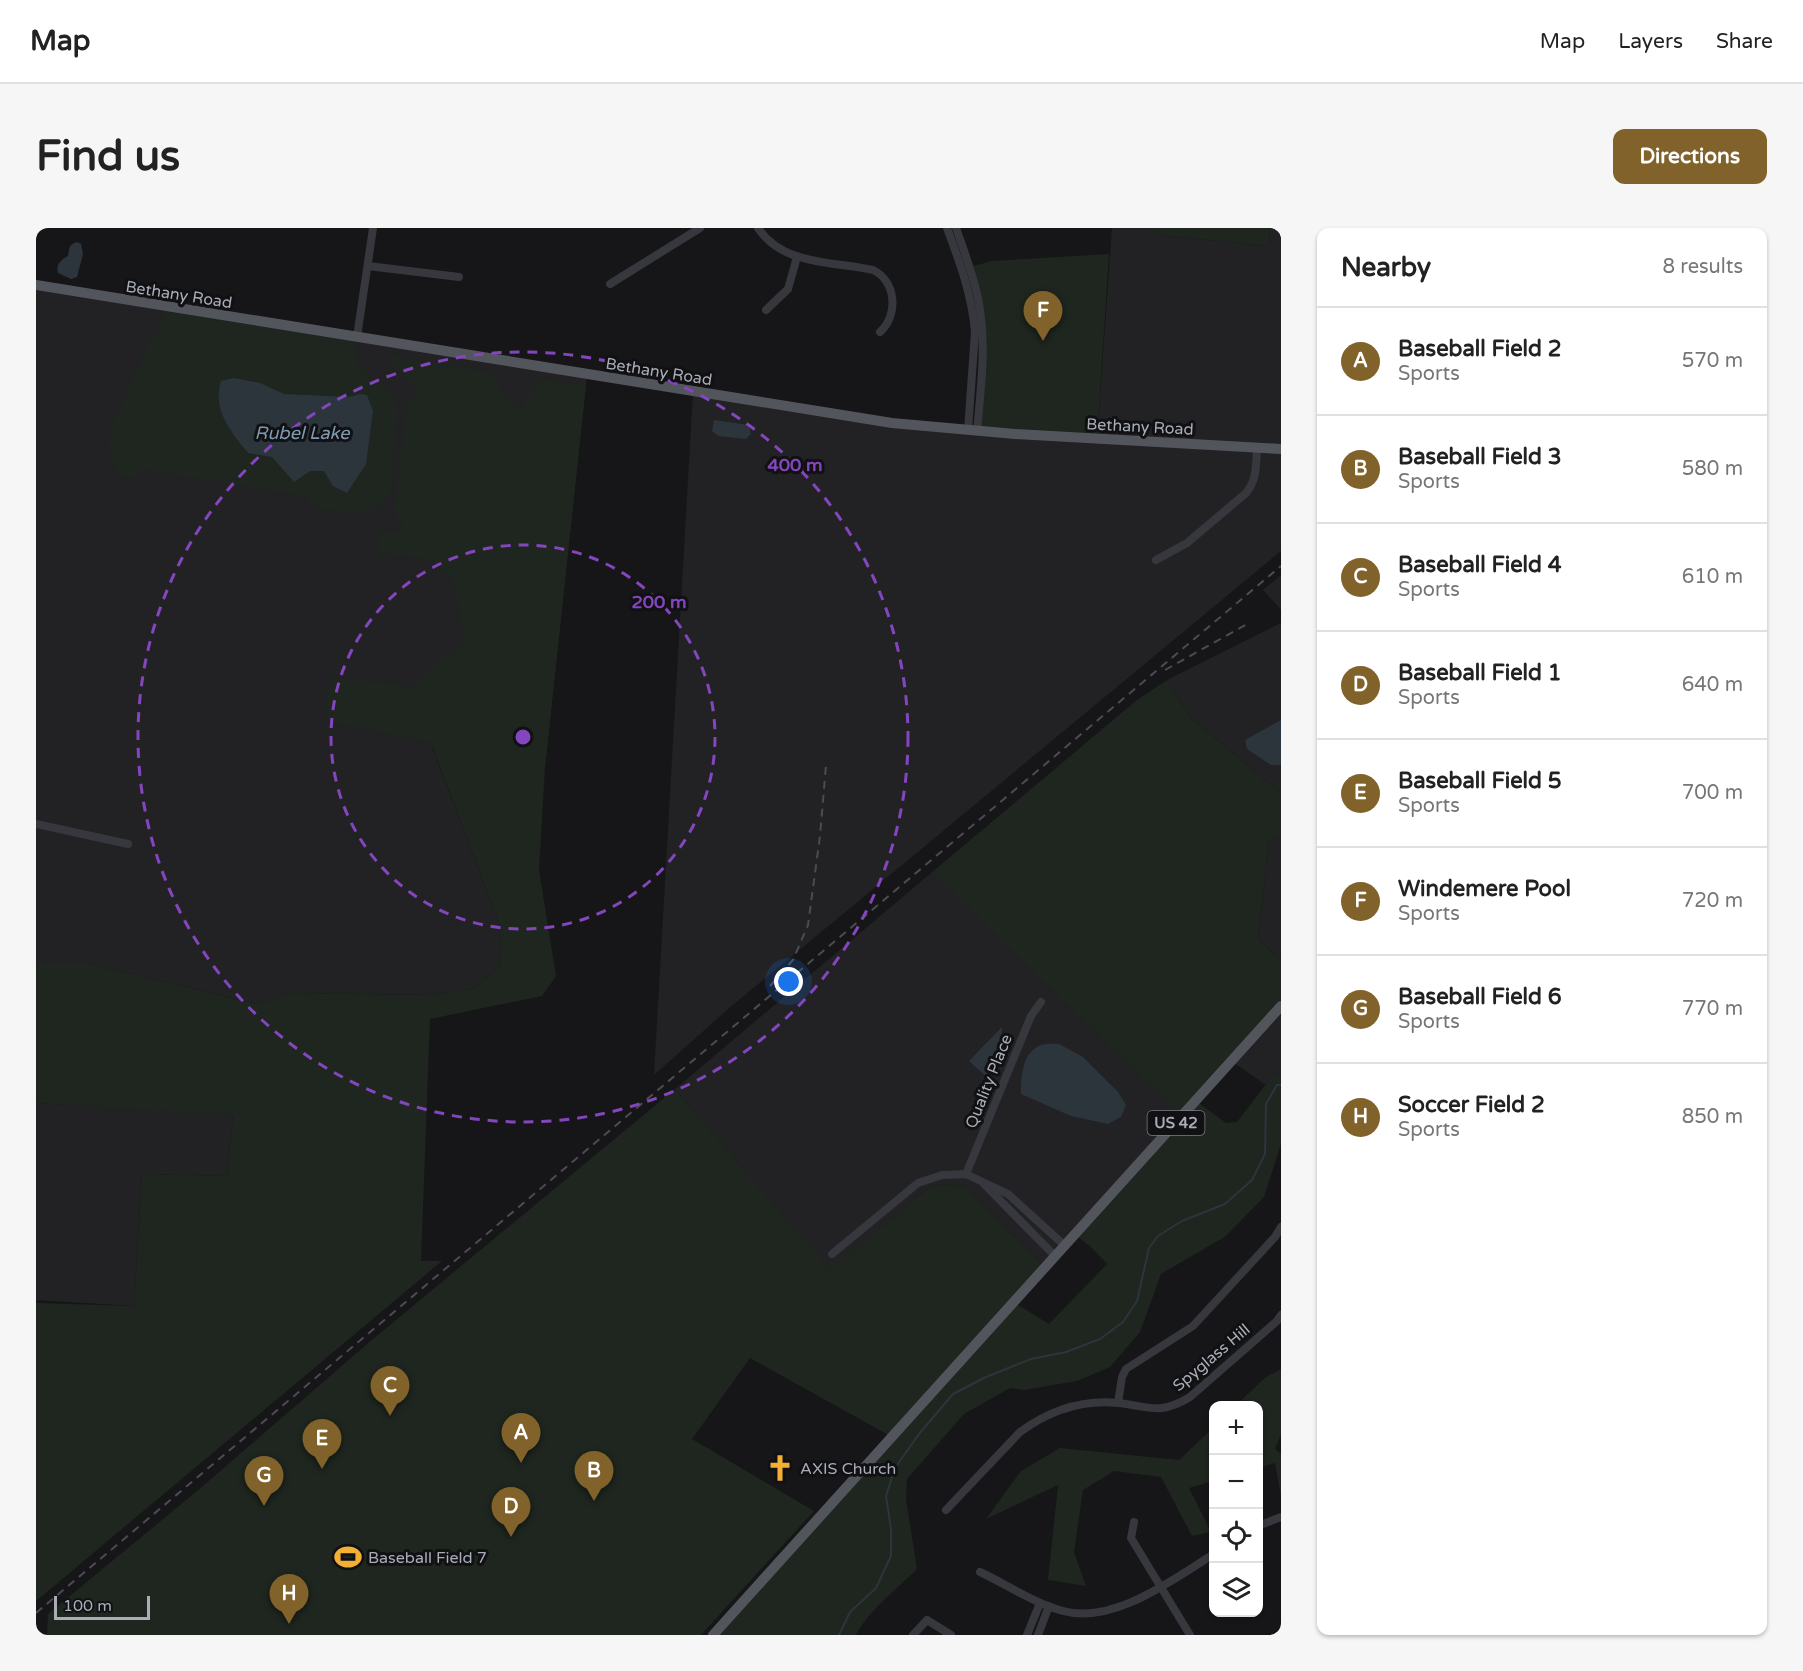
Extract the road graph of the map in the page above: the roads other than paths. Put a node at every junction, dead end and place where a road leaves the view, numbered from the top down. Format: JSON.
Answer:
{"nodes":[{"id":1,"x":373,"y":228,"type":"edge"},
{"id":2,"x":700,"y":228,"type":"edge"},
{"id":3,"x":758,"y":228,"type":"edge"},
{"id":4,"x":948,"y":228,"type":"edge"},
{"id":5,"x":956,"y":228,"type":"edge"},
{"id":6,"x":797,"y":257,"type":"junction"},
{"id":7,"x":368,"y":266,"type":"junction"},
{"id":8,"x":459,"y":277,"type":"dead end"},
{"id":9,"x":610,"y":284,"type":"dead end"},
{"id":10,"x":36,"y":285,"type":"edge"},
{"id":11,"x":766,"y":310,"type":"dead end"},
{"id":12,"x":880,"y":332,"type":"dead end"},
{"id":13,"x":357,"y":337,"type":"junction"},
{"id":14,"x":972,"y":431,"type":"junction"},
{"id":15,"x":1257,"y":448,"type":"junction"},
{"id":16,"x":1281,"y":449,"type":"edge"},
{"id":17,"x":1156,"y":560,"type":"dead end"},
{"id":18,"x":36,"y":824,"type":"edge"},
{"id":19,"x":128,"y":844,"type":"dead end"},
{"id":20,"x":1041,"y":1002,"type":"dead end"},
{"id":21,"x":1281,"y":1006,"type":"edge"},
{"id":22,"x":966,"y":1174,"type":"junction"},
{"id":23,"x":982,"y":1181,"type":"junction"},
{"id":24,"x":1281,"y":1227,"type":"edge"},
{"id":25,"x":1064,"y":1245,"type":"junction"},
{"id":26,"x":832,"y":1254,"type":"dead end"},
{"id":27,"x":1054,"y":1256,"type":"junction"},
{"id":28,"x":1281,"y":1315,"type":"edge"},
{"id":29,"x":1118,"y":1403,"type":"junction"},
{"id":30,"x":946,"y":1510,"type":"dead end"},
{"id":31,"x":1281,"y":1517,"type":"edge"},
{"id":32,"x":1134,"y":1522,"type":"dead end"},
{"id":33,"x":1263,"y":1524,"type":"edge"},
{"id":34,"x":1209,"y":1557,"type":"edge"},
{"id":35,"x":980,"y":1572,"type":"dead end"},
{"id":36,"x":1160,"y":1587,"type":"junction"},
{"id":37,"x":1040,"y":1603,"type":"junction"},
{"id":38,"x":1050,"y":1606,"type":"junction"},
{"id":39,"x":713,"y":1635,"type":"edge"},
{"id":40,"x":913,"y":1635,"type":"edge"},
{"id":41,"x":951,"y":1635,"type":"edge"},
{"id":42,"x":1027,"y":1635,"type":"edge"},
{"id":43,"x":1038,"y":1635,"type":"edge"},
{"id":44,"x":1190,"y":1635,"type":"edge"}],
"edges":[{"from":1,"to":7,"type":"street"},
{"from":2,"to":9,"type":"street"},
{"from":3,"to":6,"type":"street"},
{"from":4,"to":14,"type":"street"},
{"from":5,"to":14,"type":"street"},
{"from":6,"to":11,"type":"street"},
{"from":6,"to":12,"type":"street"},
{"from":7,"to":8,"type":"street"},
{"from":7,"to":13,"type":"street"},
{"from":10,"to":13,"type":"main road","name":"Bethany Road"},
{"from":13,"to":14,"type":"main road","name":"Bethany Road"},
{"from":14,"to":15,"type":"main road","name":"Bethany Road"},
{"from":15,"to":16,"type":"main road","name":"Bethany Road"},
{"from":15,"to":17,"type":"street"},
{"from":18,"to":19,"type":"street"},
{"from":20,"to":22,"type":"street","name":"Quality Place"},
{"from":21,"to":25,"type":"main road","number":"US 42"},
{"from":22,"to":23,"type":"street"},
{"from":22,"to":26,"type":"street"},
{"from":23,"to":25,"type":"street"},
{"from":23,"to":27,"type":"street"},
{"from":24,"to":29,"type":"street"},
{"from":25,"to":27,"type":"main road","number":"US 42"},
{"from":27,"to":39,"type":"main road","number":"US 42"},
{"from":28,"to":29,"type":"street","name":"Spyglass Hill"},
{"from":29,"to":30,"type":"street","name":"Spyglass Hill"},
{"from":31,"to":33,"type":"street"},
{"from":32,"to":36,"type":"street"},
{"from":34,"to":36,"type":"street"},
{"from":35,"to":37,"type":"street"},
{"from":36,"to":38,"type":"street"},
{"from":36,"to":44,"type":"street"},
{"from":37,"to":38,"type":"street"},
{"from":37,"to":42,"type":"street"},
{"from":38,"to":43,"type":"street"},
{"from":40,"to":41,"type":"street"}]}
